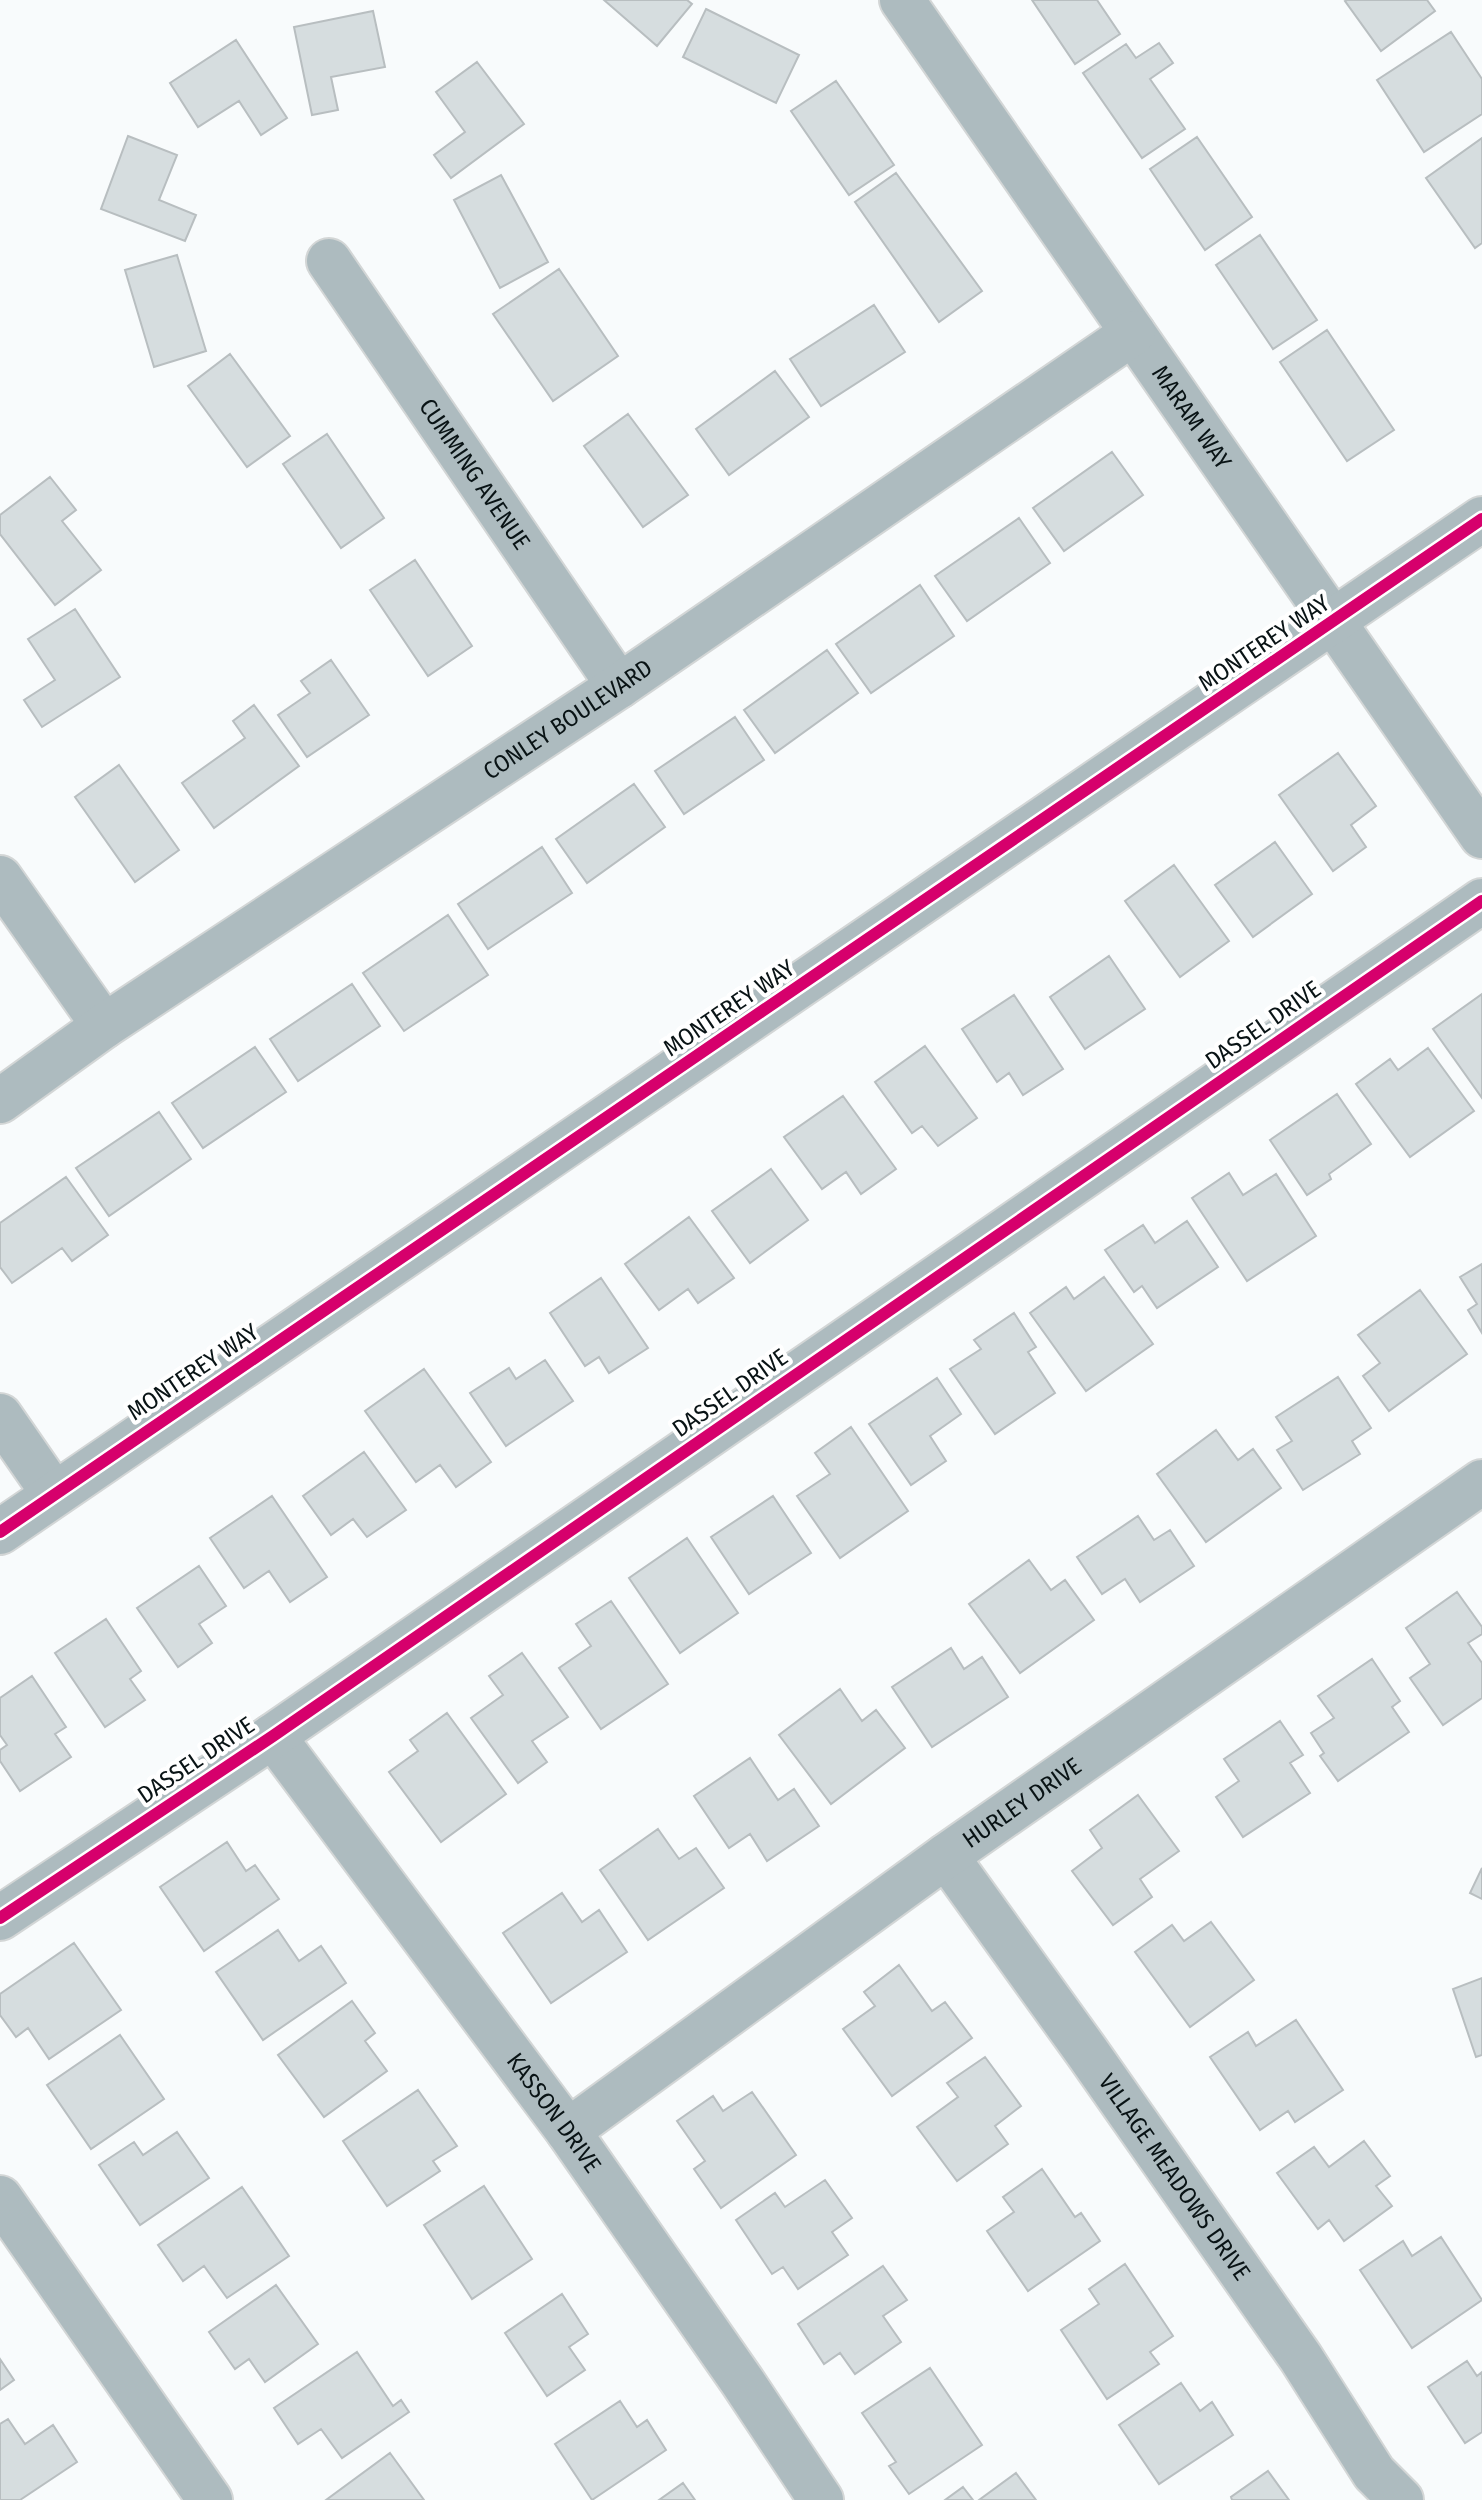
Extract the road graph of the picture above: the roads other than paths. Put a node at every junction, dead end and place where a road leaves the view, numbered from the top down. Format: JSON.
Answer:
{"nodes":[{"id":1,"x":902,"y":0,"type":"edge"},
{"id":2,"x":329,"y":261,"type":"dead end"},
{"id":3,"x":1133,"y":333,"type":"junction"},
{"id":4,"x":1482,"y":519,"type":"edge"},
{"id":5,"x":1333,"y":622,"type":"junction"},
{"id":6,"x":619,"y":686,"type":"junction"},
{"id":7,"x":1482,"y":836,"type":"edge"},
{"id":8,"x":0,"y":878,"type":"edge"},
{"id":9,"x":1482,"y":901,"type":"edge"},
{"id":10,"x":104,"y":1026,"type":"junction"},
{"id":11,"x":0,"y":1101,"type":"edge"},
{"id":12,"x":0,"y":1416,"type":"edge"},
{"id":13,"x":1482,"y":1482,"type":"edge"},
{"id":14,"x":54,"y":1494,"type":"junction"},
{"id":15,"x":0,"y":1532,"type":"edge"},
{"id":16,"x":273,"y":1736,"type":"junction"},
{"id":17,"x":946,"y":1856,"type":"junction"},
{"id":18,"x":0,"y":1918,"type":"edge"},
{"id":19,"x":568,"y":2131,"type":"junction"},
{"id":20,"x":0,"y":2198,"type":"edge"},
{"id":21,"x":210,"y":2500,"type":"edge"},
{"id":22,"x":821,"y":2500,"type":"edge"},
{"id":23,"x":1401,"y":2500,"type":"edge"}],
"edges":[{"from":1,"to":3,"type":"street","name":"MARAM WAY"},
{"from":2,"to":6,"type":"street","name":"CUMMING AVENUE"},
{"from":3,"to":5,"type":"street","name":"MARAM WAY"},
{"from":3,"to":6,"type":"street","name":"CONLEY BOULEVARD"},
{"from":4,"to":5,"type":"street","name":"MONTEREY WAY"},
{"from":5,"to":7,"type":"street","name":"MARAM WAY"},
{"from":5,"to":14,"type":"street","name":"MONTEREY WAY"},
{"from":6,"to":10,"type":"street","name":"CONLEY BOULEVARD"},
{"from":8,"to":10,"type":"street"},
{"from":9,"to":16,"type":"street","name":"DASSEL DRIVE"},
{"from":10,"to":11,"type":"street","name":"CONLEY BOULEVARD"},
{"from":12,"to":14,"type":"street"},
{"from":13,"to":17,"type":"street","name":"HURLEY DRIVE"},
{"from":14,"to":15,"type":"street","name":"MONTEREY WAY"},
{"from":16,"to":18,"type":"street","name":"DASSEL DRIVE"},
{"from":16,"to":19,"type":"street","name":"KASSON DRIVE"},
{"from":17,"to":19,"type":"street","name":"HURLEY DRIVE"},
{"from":17,"to":23,"type":"street","name":"VILLAGE MEADOWS DRIVE"},
{"from":19,"to":22,"type":"street","name":"KASSON DRIVE"},
{"from":20,"to":21,"type":"street"}]}
